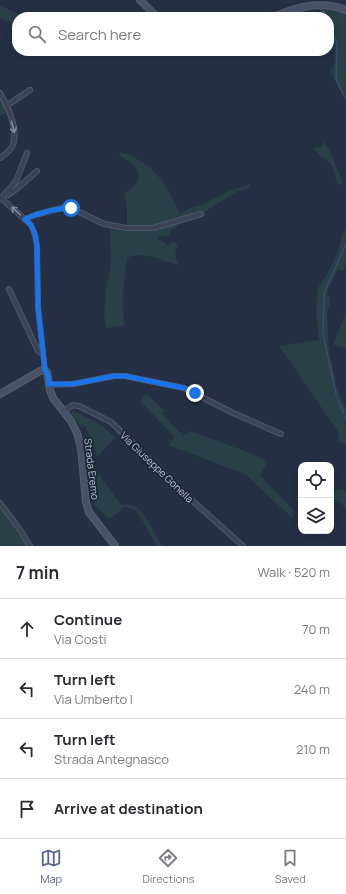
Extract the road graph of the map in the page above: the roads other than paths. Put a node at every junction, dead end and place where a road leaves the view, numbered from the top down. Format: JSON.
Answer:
{"nodes":[{"id":1,"x":140,"y":0,"type":"edge"},
{"id":2,"x":346,"y":10,"type":"edge"},
{"id":3,"x":152,"y":12,"type":"edge"},
{"id":4,"x":284,"y":12,"type":"edge"},
{"id":5,"x":30,"y":90,"type":"dead end"},
{"id":6,"x":0,"y":93,"type":"edge"},
{"id":7,"x":6,"y":106,"type":"junction"},
{"id":8,"x":27,"y":153,"type":"dead end"},
{"id":9,"x":0,"y":158,"type":"edge"},
{"id":10,"x":37,"y":171,"type":"dead end"},
{"id":11,"x":1,"y":198,"type":"edge"},
{"id":12,"x":201,"y":214,"type":"dead end"},
{"id":13,"x":25,"y":219,"type":"junction"},
{"id":14,"x":9,"y":289,"type":"dead end"},
{"id":15,"x":43,"y":354,"type":"junction"},
{"id":16,"x":45,"y":370,"type":"junction"},
{"id":17,"x":49,"y":384,"type":"junction"},
{"id":18,"x":0,"y":394,"type":"edge"},
{"id":19,"x":64,"y":411,"type":"junction"},
{"id":20,"x":280,"y":434,"type":"dead end"},
{"id":21,"x":0,"y":503,"type":"edge"},
{"id":22,"x":30,"y":546,"type":"edge"},
{"id":23,"x":115,"y":546,"type":"edge"},
{"id":24,"x":243,"y":546,"type":"edge"}],
"edges":[{"from":1,"to":3,"type":"main road"},
{"from":2,"to":4,"type":"main road"},
{"from":5,"to":7,"type":"street"},
{"from":6,"to":7,"type":"street"},
{"from":7,"to":9,"type":"street","one_way":true},
{"from":8,"to":11,"type":"street"},
{"from":10,"to":11,"type":"street"},
{"from":13,"to":11,"type":"street","one_way":true},
{"from":12,"to":13,"type":"street"},
{"from":13,"to":15,"type":"street"},
{"from":14,"to":15,"type":"street"},
{"from":15,"to":16,"type":"street"},
{"from":16,"to":17,"type":"main road","name":"Strada Eremo"},
{"from":16,"to":18,"type":"main road"},
{"from":17,"to":19,"type":"main road","name":"Strada Eremo"},
{"from":17,"to":20,"type":"street"},
{"from":19,"to":23,"type":"main road","name":"Strada Eremo"},
{"from":19,"to":24,"type":"street","name":"Via Giuseppe Gonella"},
{"from":21,"to":22,"type":"street"}]}
